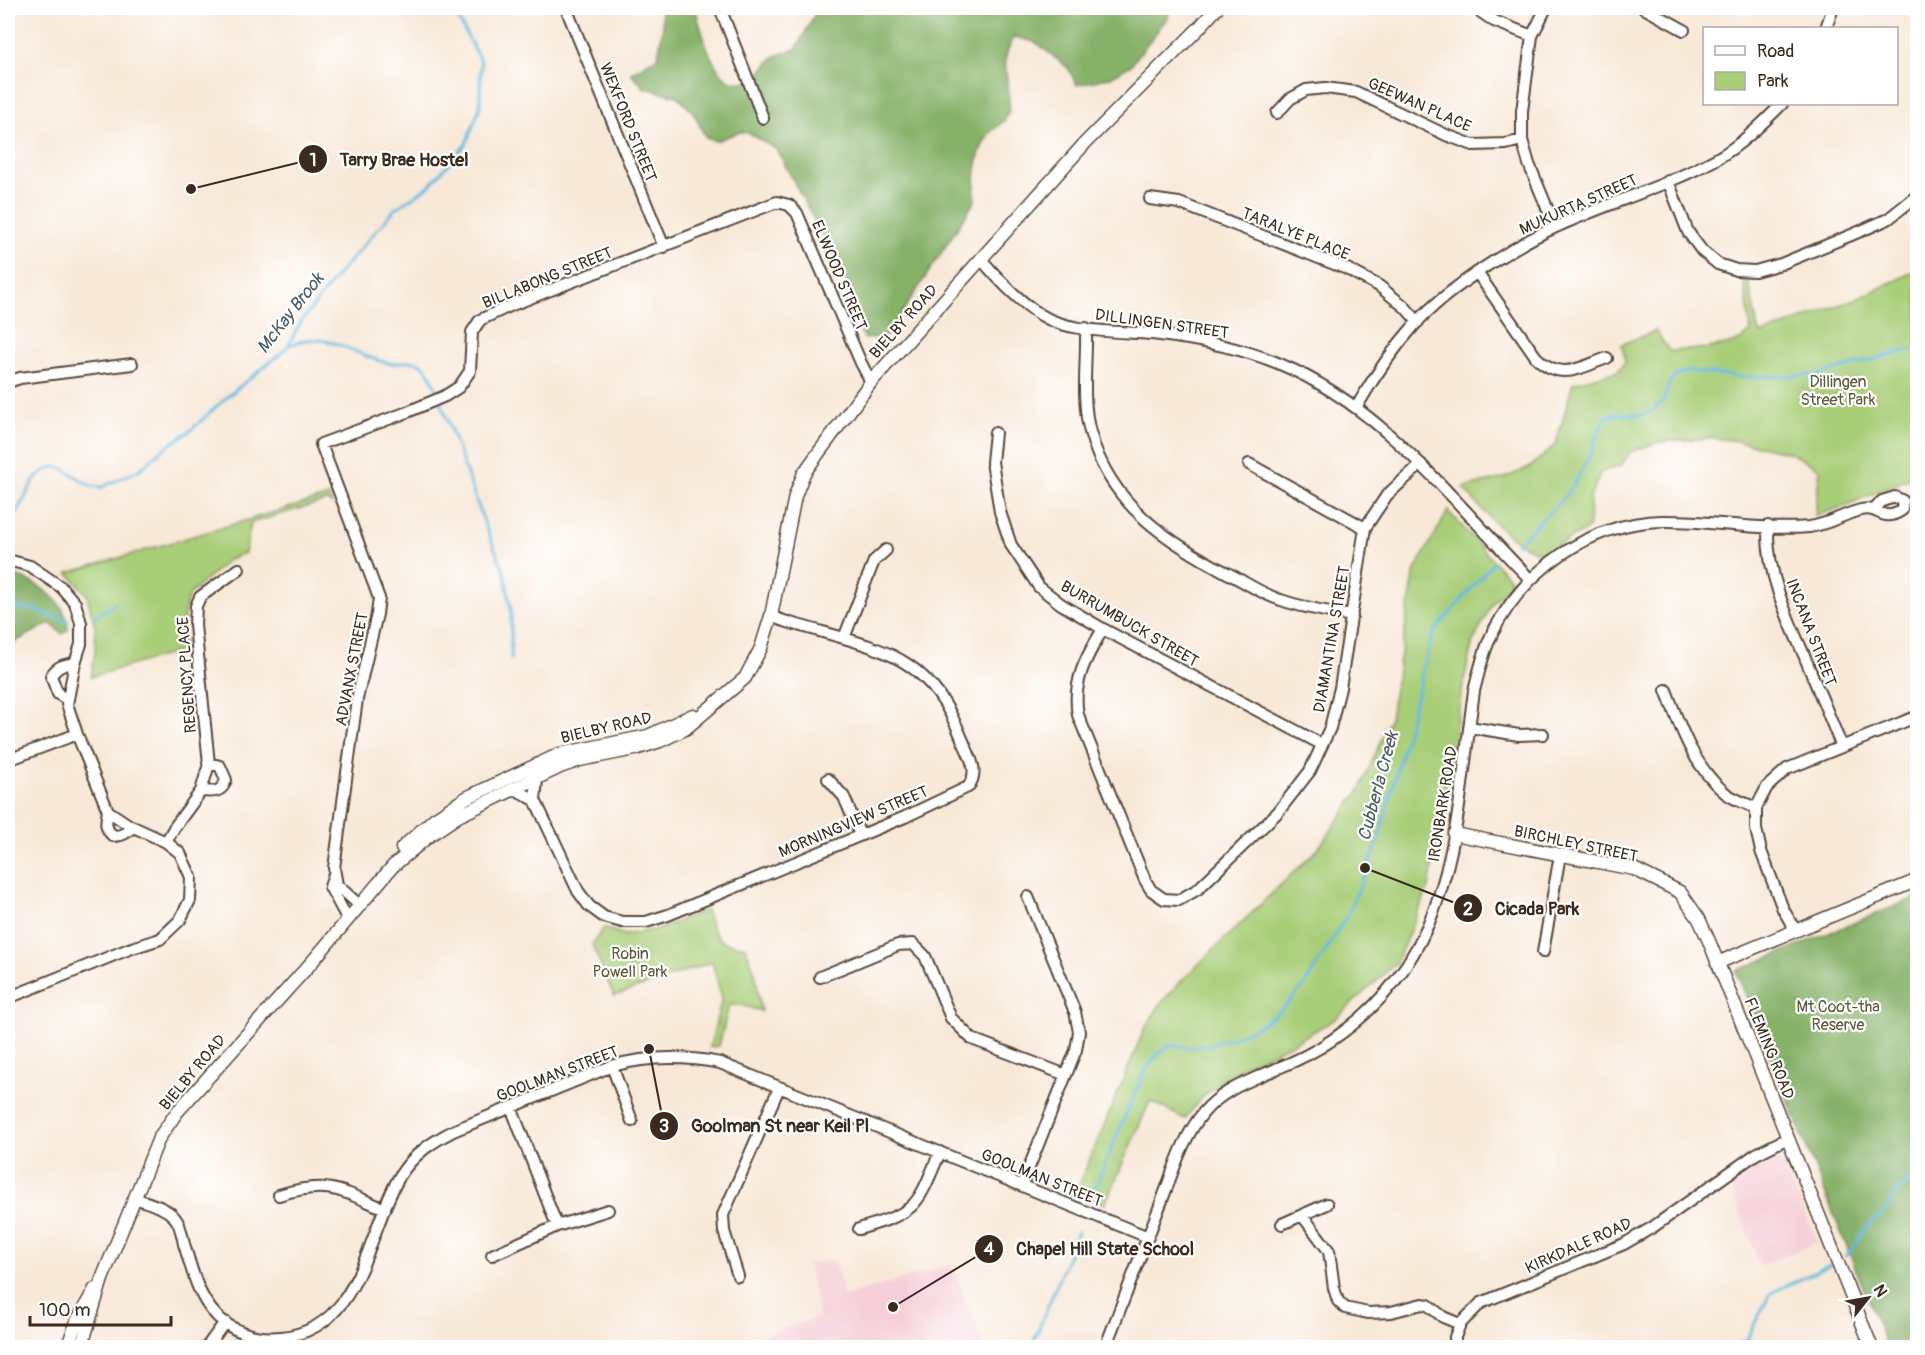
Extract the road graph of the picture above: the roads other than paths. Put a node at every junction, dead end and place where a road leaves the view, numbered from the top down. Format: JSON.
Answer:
{"nodes":[{"id":1,"x":566,"y":8,"type":"edge"},
{"id":2,"x":720,"y":8,"type":"edge"},
{"id":3,"x":1217,"y":8,"type":"edge"},
{"id":4,"x":1475,"y":8,"type":"edge"},
{"id":5,"x":1546,"y":8,"type":"edge"},
{"id":6,"x":1644,"y":8,"type":"edge"},
{"id":7,"x":1833,"y":8,"type":"edge"},
{"id":8,"x":1826,"y":27,"type":"edge"},
{"id":9,"x":1684,"y":30,"type":"dead end"},
{"id":10,"x":1532,"y":36,"type":"junction"},
{"id":11,"x":1781,"y":105,"type":"edge"},
{"id":12,"x":1277,"y":113,"type":"dead end"},
{"id":13,"x":763,"y":118,"type":"dead end"},
{"id":14,"x":1522,"y":140,"type":"junction"},
{"id":15,"x":1668,"y":181,"type":"junction"},
{"id":16,"x":1917,"y":195,"type":"edge"},
{"id":17,"x":1150,"y":199,"type":"dead end"},
{"id":18,"x":797,"y":213,"type":"joint"},
{"id":19,"x":1555,"y":227,"type":"junction"},
{"id":20,"x":664,"y":247,"type":"junction"},
{"id":21,"x":981,"y":259,"type":"junction"},
{"id":22,"x":1478,"y":274,"type":"junction"},
{"id":23,"x":1418,"y":322,"type":"junction"},
{"id":24,"x":1086,"y":328,"type":"junction"},
{"id":25,"x":1607,"y":358,"type":"dead end"},
{"id":26,"x":132,"y":364,"type":"dead end"},
{"id":27,"x":8,"y":382,"type":"edge"},
{"id":28,"x":871,"y":382,"type":"junction"},
{"id":29,"x":1356,"y":408,"type":"junction"},
{"id":30,"x":995,"y":433,"type":"dead end"},
{"id":31,"x":321,"y":444,"type":"joint"},
{"id":32,"x":1249,"y":464,"type":"dead end"},
{"id":33,"x":1421,"y":464,"type":"junction"},
{"id":34,"x":1874,"y":510,"type":"dead end"},
{"id":35,"x":1768,"y":526,"type":"junction"},
{"id":36,"x":1365,"y":528,"type":"junction"},
{"id":37,"x":886,"y":550,"type":"dead end"},
{"id":38,"x":8,"y":560,"type":"edge"},
{"id":39,"x":239,"y":568,"type":"dead end"},
{"id":40,"x":1530,"y":579,"type":"junction"},
{"id":41,"x":771,"y":616,"type":"junction"},
{"id":42,"x":1352,"y":616,"type":"junction"},
{"id":43,"x":1103,"y":629,"type":"junction"},
{"id":44,"x":843,"y":638,"type":"junction"},
{"id":45,"x":75,"y":663,"type":"junction"},
{"id":46,"x":1666,"y":690,"type":"dead end"},
{"id":47,"x":68,"y":700,"type":"junction"},
{"id":48,"x":708,"y":708,"type":"junction"},
{"id":49,"x":1917,"y":716,"type":"edge"},
{"id":50,"x":1469,"y":727,"type":"junction"},
{"id":51,"x":77,"y":734,"type":"junction"},
{"id":52,"x":1543,"y":734,"type":"dead end"},
{"id":53,"x":1321,"y":744,"type":"junction"},
{"id":54,"x":1841,"y":745,"type":"junction"},
{"id":55,"x":8,"y":760,"type":"edge"},
{"id":56,"x":208,"y":763,"type":"junction"},
{"id":57,"x":537,"y":778,"type":"junction"},
{"id":58,"x":828,"y":779,"type":"dead end"},
{"id":59,"x":513,"y":788,"type":"junction"},
{"id":60,"x":201,"y":791,"type":"junction"},
{"id":61,"x":535,"y":800,"type":"junction"},
{"id":62,"x":1756,"y":808,"type":"junction"},
{"id":63,"x":108,"y":811,"type":"junction"},
{"id":64,"x":133,"y":827,"type":"junction"},
{"id":65,"x":1454,"y":834,"type":"junction"},
{"id":66,"x":860,"y":835,"type":"junction"},
{"id":67,"x":166,"y":842,"type":"junction"},
{"id":68,"x":1560,"y":855,"type":"junction"},
{"id":69,"x":334,"y":874,"type":"junction"},
{"id":70,"x":1917,"y":880,"type":"edge"},
{"id":71,"x":1028,"y":897,"type":"dead end"},
{"id":72,"x":352,"y":912,"type":"junction"},
{"id":73,"x":1795,"y":930,"type":"junction"},
{"id":74,"x":1543,"y":952,"type":"dead end"},
{"id":75,"x":1718,"y":963,"type":"junction"},
{"id":76,"x":820,"y":977,"type":"dead end"},
{"id":77,"x":8,"y":998,"type":"edge"},
{"id":78,"x":612,"y":1066,"type":"junction"},
{"id":79,"x":1066,"y":1075,"type":"junction"},
{"id":80,"x":780,"y":1088,"type":"junction"},
{"id":81,"x":511,"y":1107,"type":"junction"},
{"id":82,"x":632,"y":1121,"type":"dead end"},
{"id":83,"x":1788,"y":1138,"type":"junction"},
{"id":84,"x":939,"y":1152,"type":"junction"},
{"id":85,"x":1022,"y":1185,"type":"junction"},
{"id":86,"x":279,"y":1196,"type":"dead end"},
{"id":87,"x":135,"y":1198,"type":"junction"},
{"id":88,"x":1327,"y":1204,"type":"dead end"},
{"id":89,"x":385,"y":1209,"type":"junction"},
{"id":90,"x":608,"y":1210,"type":"dead end"},
{"id":91,"x":1302,"y":1215,"type":"junction"},
{"id":92,"x":1282,"y":1224,"type":"dead end"},
{"id":93,"x":557,"y":1226,"type":"junction"},
{"id":94,"x":859,"y":1229,"type":"dead end"},
{"id":95,"x":1148,"y":1237,"type":"junction"},
{"id":96,"x":492,"y":1255,"type":"dead end"},
{"id":97,"x":738,"y":1276,"type":"dead end"},
{"id":98,"x":102,"y":1279,"type":"junction"},
{"id":99,"x":225,"y":1323,"type":"junction"},
{"id":100,"x":1460,"y":1324,"type":"junction"},
{"id":101,"x":67,"y":1347,"type":"edge"},
{"id":102,"x":81,"y":1347,"type":"edge"},
{"id":103,"x":206,"y":1347,"type":"edge"},
{"id":104,"x":1105,"y":1347,"type":"edge"},
{"id":105,"x":1455,"y":1347,"type":"edge"},
{"id":106,"x":1872,"y":1347,"type":"edge"}],
"edges":[{"from":1,"to":20,"type":"street","name":"WEXFORD STREET"},
{"from":2,"to":13,"type":"street"},
{"from":3,"to":21,"type":"street","name":"BIELBY ROAD"},
{"from":4,"to":10,"type":"street"},
{"from":5,"to":10,"type":"street"},
{"from":6,"to":9,"type":"street"},
{"from":7,"to":8,"type":"street"},
{"from":10,"to":14,"type":"street"},
{"from":11,"to":15,"type":"street","name":"MUKURTA STREET"},
{"from":12,"to":14,"type":"street","name":"GEEWAN PLACE"},
{"from":14,"to":19,"type":"street"},
{"from":15,"to":16,"type":"street"},
{"from":15,"to":19,"type":"street","name":"MUKURTA STREET"},
{"from":17,"to":23,"type":"street","name":"TARALYE PLACE"},
{"from":18,"to":20,"type":"street","name":"BILLABONG STREET"},
{"from":18,"to":28,"type":"street","name":"ELWOOD STREET"},
{"from":19,"to":22,"type":"street","name":"MUKURTA STREET"},
{"from":20,"to":31,"type":"street","name":"BILLABONG STREET"},
{"from":21,"to":24,"type":"street","name":"DILLINGEN STREET"},
{"from":21,"to":28,"type":"street","name":"BIELBY ROAD"},
{"from":22,"to":23,"type":"street","name":"MUKURTA STREET"},
{"from":22,"to":25,"type":"street"},
{"from":23,"to":29,"type":"street","name":"MUKURTA STREET"},
{"from":24,"to":29,"type":"street","name":"DILLINGEN STREET"},
{"from":24,"to":42,"type":"street"},
{"from":26,"to":27,"type":"street"},
{"from":28,"to":41,"type":"street","name":"BIELBY ROAD"},
{"from":29,"to":33,"type":"street","name":"DILLINGEN STREET"},
{"from":30,"to":43,"type":"street","name":"BURRUMBUCK STREET"},
{"from":31,"to":69,"type":"street","name":"ADVANX STREET"},
{"from":32,"to":36,"type":"street"},
{"from":33,"to":36,"type":"street","name":"DIAMANTINA STREET"},
{"from":33,"to":40,"type":"street","name":"DILLINGEN STREET"},
{"from":34,"to":35,"type":"street","name":"IRONBARK ROAD"},
{"from":35,"to":40,"type":"street","name":"IRONBARK ROAD"},
{"from":35,"to":54,"type":"street","name":"INCANA STREET"},
{"from":36,"to":42,"type":"street","name":"DIAMANTINA STREET"},
{"from":37,"to":44,"type":"street"},
{"from":38,"to":45,"type":"street"},
{"from":39,"to":56,"type":"street","name":"REGENCY PLACE"},
{"from":40,"to":50,"type":"street","name":"IRONBARK ROAD"},
{"from":41,"to":44,"type":"street","name":"MORNINGVIEW STREET"},
{"from":41,"to":48,"type":"street","name":"BIELBY ROAD"},
{"from":42,"to":53,"type":"street","name":"DIAMANTINA STREET"},
{"from":43,"to":53,"type":"street","name":"BURRUMBUCK STREET"},
{"from":43,"to":53,"type":"street","name":"DIAMANTINA STREET"},
{"from":44,"to":66,"type":"street","name":"MORNINGVIEW STREET"},
{"from":45,"to":47,"type":"street"},
{"from":45,"to":47,"type":"street"},
{"from":46,"to":62,"type":"street"},
{"from":47,"to":51,"type":"street"},
{"from":48,"to":57,"type":"street","name":"BIELBY ROAD"},
{"from":48,"to":72,"type":"street","name":"BIELBY ROAD"},
{"from":49,"to":54,"type":"street"},
{"from":50,"to":52,"type":"street"},
{"from":50,"to":65,"type":"street","name":"IRONBARK ROAD"},
{"from":51,"to":55,"type":"street"},
{"from":51,"to":63,"type":"street"},
{"from":54,"to":62,"type":"street"},
{"from":56,"to":60,"type":"street","name":"REGENCY PLACE"},
{"from":56,"to":60,"type":"street"},
{"from":57,"to":59,"type":"street","name":"BIELBY ROAD"},
{"from":57,"to":61,"type":"street"},
{"from":58,"to":66,"type":"street"},
{"from":59,"to":61,"type":"street"},
{"from":59,"to":72,"type":"street","name":"BIELBY ROAD"},
{"from":60,"to":67,"type":"street","name":"REGENCY PLACE"},
{"from":61,"to":66,"type":"street","name":"MORNINGVIEW STREET"},
{"from":62,"to":73,"type":"street"},
{"from":63,"to":64,"type":"street"},
{"from":63,"to":64,"type":"street"},
{"from":64,"to":67,"type":"street"},
{"from":65,"to":68,"type":"street","name":"BIRCHLEY STREET"},
{"from":65,"to":95,"type":"street","name":"IRONBARK ROAD"},
{"from":67,"to":77,"type":"street"},
{"from":68,"to":74,"type":"street"},
{"from":68,"to":75,"type":"street","name":"BIRCHLEY STREET"},
{"from":69,"to":72,"type":"street"},
{"from":69,"to":72,"type":"street","name":"ADVANX STREET"},
{"from":70,"to":73,"type":"street"},
{"from":71,"to":79,"type":"street"},
{"from":72,"to":87,"type":"street","name":"BIELBY ROAD"},
{"from":73,"to":75,"type":"street"},
{"from":75,"to":83,"type":"street","name":"FLEMING ROAD"},
{"from":76,"to":79,"type":"street"},
{"from":78,"to":80,"type":"street","name":"GOOLMAN STREET"},
{"from":78,"to":81,"type":"street","name":"GOOLMAN STREET"},
{"from":78,"to":82,"type":"street"},
{"from":79,"to":85,"type":"street"},
{"from":80,"to":84,"type":"street","name":"GOOLMAN STREET"},
{"from":80,"to":97,"type":"street"},
{"from":81,"to":89,"type":"street","name":"GOOLMAN STREET"},
{"from":81,"to":93,"type":"street"},
{"from":83,"to":100,"type":"street","name":"KIRKDALE ROAD"},
{"from":83,"to":106,"type":"street","name":"FLEMING ROAD"},
{"from":84,"to":85,"type":"street","name":"GOOLMAN STREET"},
{"from":84,"to":94,"type":"street"},
{"from":85,"to":95,"type":"street","name":"GOOLMAN STREET"},
{"from":86,"to":89,"type":"street"},
{"from":87,"to":98,"type":"street","name":"BIELBY ROAD"},
{"from":87,"to":99,"type":"street","name":"GOOLMAN STREET"},
{"from":88,"to":91,"type":"street"},
{"from":89,"to":99,"type":"street","name":"GOOLMAN STREET"},
{"from":90,"to":93,"type":"street"},
{"from":91,"to":92,"type":"street"},
{"from":91,"to":100,"type":"street"},
{"from":93,"to":96,"type":"street"},
{"from":95,"to":104,"type":"street","name":"IRONBARK ROAD"},
{"from":98,"to":101,"type":"street","name":"BIELBY ROAD"},
{"from":98,"to":102,"type":"street","name":"BIELBY ROAD"},
{"from":99,"to":103,"type":"street"},
{"from":100,"to":105,"type":"street"}]}
